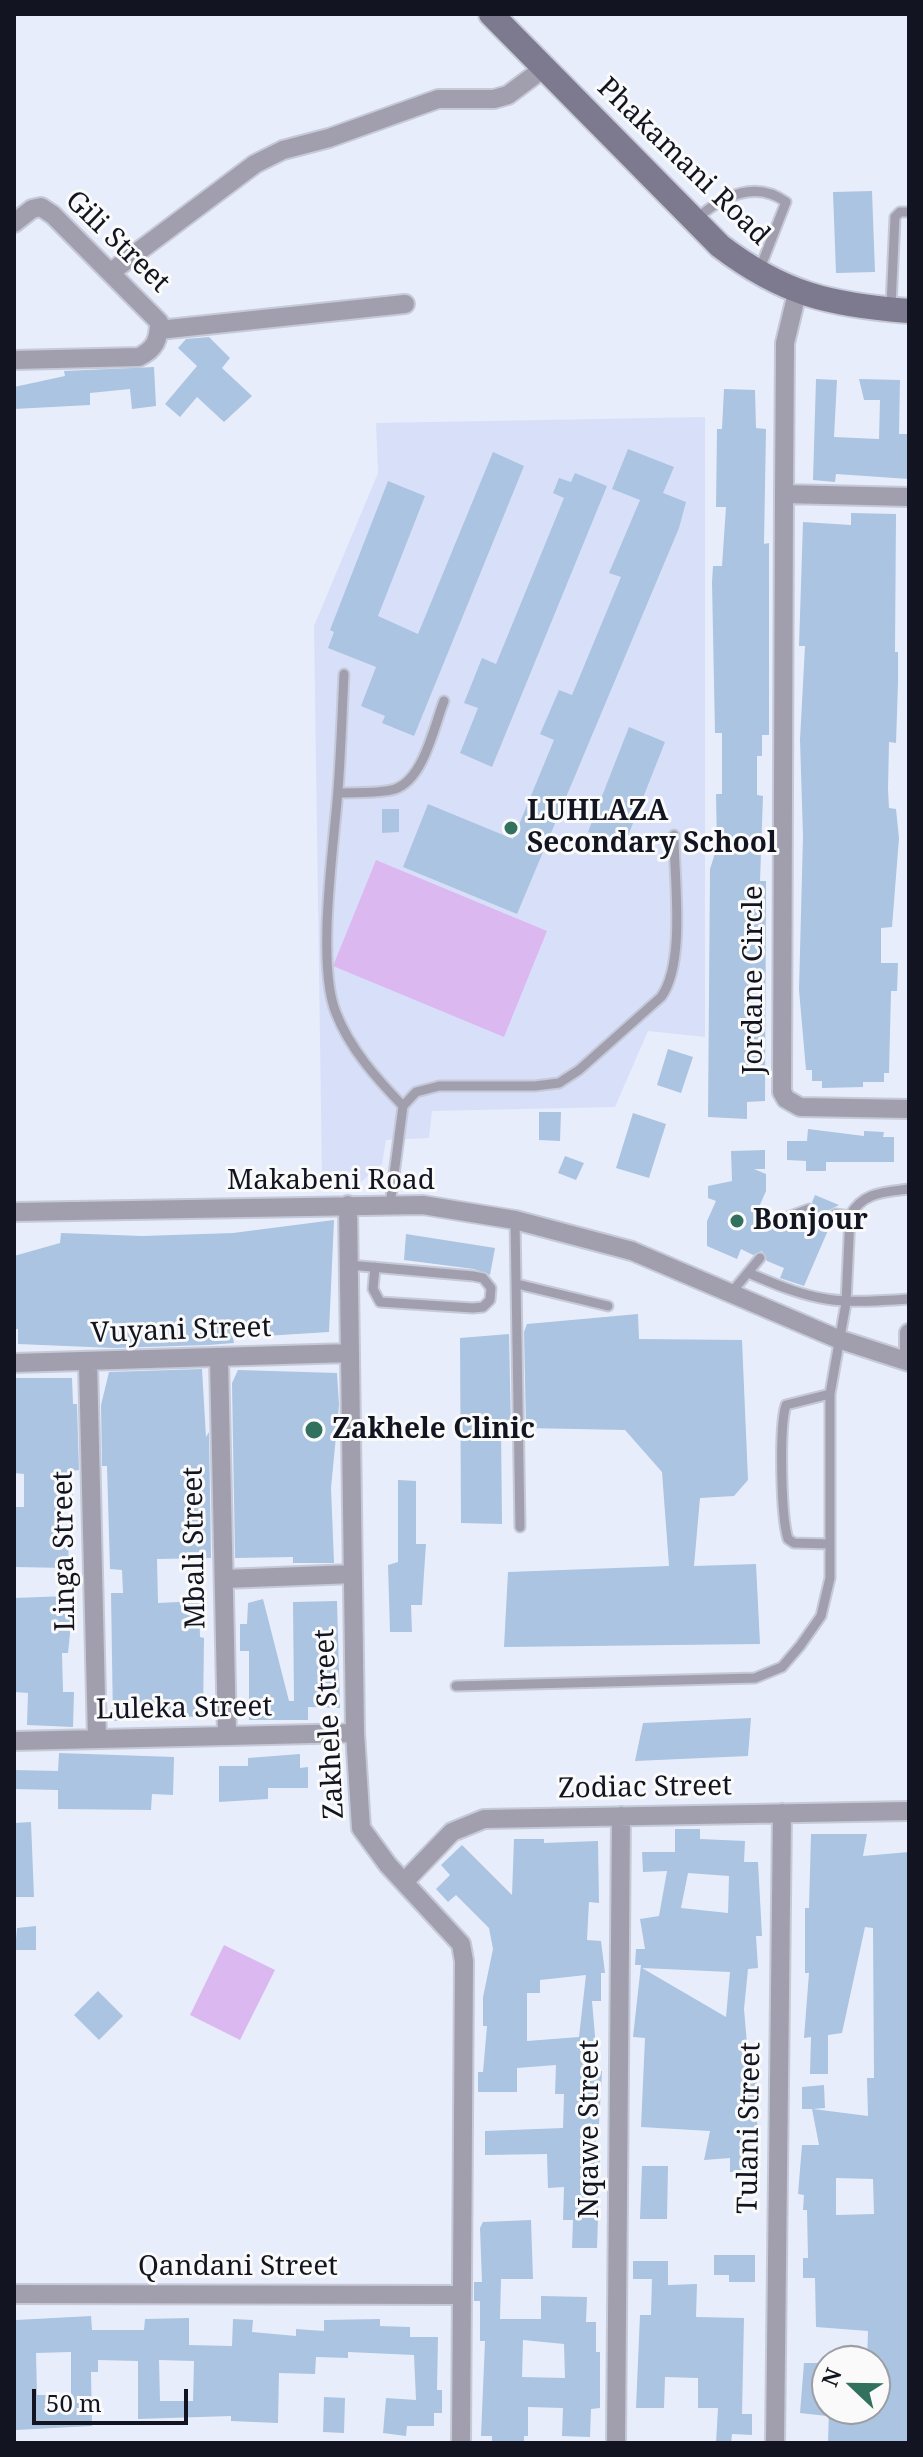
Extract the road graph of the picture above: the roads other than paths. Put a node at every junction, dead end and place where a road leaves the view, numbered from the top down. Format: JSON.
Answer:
{"nodes":[{"id":1,"x":491,"y":14,"type":"edge"},
{"id":2,"x":544,"y":68,"type":"junction"},
{"id":3,"x":909,"y":212,"type":"edge"},
{"id":4,"x":695,"y":220,"type":"junction"},
{"id":5,"x":14,"y":223,"type":"edge"},
{"id":6,"x":111,"y":272,"type":"junction"},
{"id":7,"x":757,"y":274,"type":"junction"},
{"id":8,"x":797,"y":293,"type":"junction"},
{"id":9,"x":405,"y":304,"type":"dead end"},
{"id":10,"x":900,"y":310,"type":"edge"},
{"id":11,"x":159,"y":330,"type":"junction"},
{"id":12,"x":14,"y":360,"type":"edge"},
{"id":13,"x":784,"y":494,"type":"junction"},
{"id":14,"x":909,"y":497,"type":"edge"},
{"id":15,"x":344,"y":674,"type":"dead end"},
{"id":16,"x":444,"y":701,"type":"dead end"},
{"id":17,"x":338,"y":793,"type":"junction"},
{"id":18,"x":674,"y":835,"type":"dead end"},
{"id":19,"x":403,"y":1106,"type":"junction"},
{"id":20,"x":909,"y":1109,"type":"edge"},
{"id":21,"x":909,"y":1189,"type":"edge"},
{"id":22,"x":348,"y":1205,"type":"junction"},
{"id":23,"x":390,"y":1205,"type":"junction"},
{"id":24,"x":809,"y":1209,"type":"dead end"},
{"id":25,"x":14,"y":1212,"type":"edge"},
{"id":26,"x":835,"y":1214,"type":"dead end"},
{"id":27,"x":850,"y":1216,"type":"junction"},
{"id":28,"x":785,"y":1218,"type":"dead end"},
{"id":29,"x":515,"y":1220,"type":"junction"},
{"id":30,"x":760,"y":1258,"type":"dead end"},
{"id":31,"x":349,"y":1265,"type":"junction"},
{"id":32,"x":375,"y":1267,"type":"junction"},
{"id":33,"x":751,"y":1274,"type":"junction"},
{"id":34,"x":517,"y":1284,"type":"junction"},
{"id":35,"x":731,"y":1293,"type":"junction"},
{"id":36,"x":909,"y":1299,"type":"edge"},
{"id":37,"x":846,"y":1303,"type":"junction"},
{"id":38,"x":608,"y":1306,"type":"dead end"},
{"id":39,"x":909,"y":1333,"type":"edge"},
{"id":40,"x":838,"y":1339,"type":"junction"},
{"id":41,"x":350,"y":1353,"type":"junction"},
{"id":42,"x":219,"y":1359,"type":"junction"},
{"id":43,"x":909,"y":1362,"type":"edge"},
{"id":44,"x":14,"y":1363,"type":"edge"},
{"id":45,"x":88,"y":1363,"type":"junction"},
{"id":46,"x":830,"y":1394,"type":"junction"},
{"id":47,"x":520,"y":1527,"type":"dead end"},
{"id":48,"x":830,"y":1544,"type":"junction"},
{"id":49,"x":353,"y":1574,"type":"junction"},
{"id":50,"x":224,"y":1579,"type":"junction"},
{"id":51,"x":456,"y":1686,"type":"dead end"},
{"id":52,"x":355,"y":1733,"type":"junction"},
{"id":53,"x":227,"y":1736,"type":"junction"},
{"id":54,"x":97,"y":1739,"type":"junction"},
{"id":55,"x":14,"y":1741,"type":"edge"},
{"id":56,"x":909,"y":1811,"type":"edge"},
{"id":57,"x":782,"y":1813,"type":"junction"},
{"id":58,"x":621,"y":1816,"type":"junction"},
{"id":59,"x":405,"y":1881,"type":"junction"},
{"id":60,"x":14,"y":2294,"type":"edge"},
{"id":61,"x":462,"y":2295,"type":"junction"},
{"id":62,"x":461,"y":2443,"type":"edge"},
{"id":63,"x":616,"y":2443,"type":"edge"},
{"id":64,"x":775,"y":2443,"type":"edge"}],
"edges":[{"from":1,"to":2,"type":"street","name":"Phakamani Road"},
{"from":2,"to":4,"type":"street","name":"Phakamani Road"},
{"from":2,"to":6,"type":"street"},
{"from":3,"to":10,"type":"lane"},
{"from":4,"to":7,"type":"street","name":"Phakamani Road"},
{"from":4,"to":7,"type":"lane"},
{"from":5,"to":6,"type":"street","name":"Gili Street"},
{"from":6,"to":11,"type":"street","name":"Gili Street"},
{"from":7,"to":8,"type":"street","name":"Phakamani Road"},
{"from":8,"to":10,"type":"street","name":"Phakamani Road"},
{"from":8,"to":13,"type":"street","name":"Jordane Circle"},
{"from":9,"to":11,"type":"street"},
{"from":11,"to":12,"type":"street","name":"Gili Street"},
{"from":13,"to":14,"type":"street"},
{"from":13,"to":20,"type":"street","name":"Jordane Circle"},
{"from":15,"to":17,"type":"lane"},
{"from":16,"to":17,"type":"lane"},
{"from":17,"to":19,"type":"lane"},
{"from":18,"to":19,"type":"lane"},
{"from":19,"to":23,"type":"lane"},
{"from":21,"to":27,"type":"lane"},
{"from":22,"to":23,"type":"street","name":"Makabeni Road"},
{"from":22,"to":25,"type":"street","name":"Makabeni Road"},
{"from":22,"to":31,"type":"street","name":"Zakhele Street"},
{"from":23,"to":29,"type":"street","name":"Makabeni Road"},
{"from":24,"to":28,"type":"lane"},
{"from":26,"to":27,"type":"lane"},
{"from":27,"to":37,"type":"lane"},
{"from":29,"to":34,"type":"lane"},
{"from":29,"to":35,"type":"street","name":"Makabeni Road"},
{"from":30,"to":33,"type":"lane"},
{"from":31,"to":32,"type":"lane"},
{"from":31,"to":41,"type":"street","name":"Zakhele Street"},
{"from":32,"to":32,"type":"lane"},
{"from":33,"to":35,"type":"lane"},
{"from":33,"to":37,"type":"lane"},
{"from":34,"to":38,"type":"lane"},
{"from":34,"to":47,"type":"lane"},
{"from":35,"to":40,"type":"street","name":"Makabeni Road"},
{"from":36,"to":37,"type":"lane"},
{"from":37,"to":40,"type":"lane"},
{"from":39,"to":43,"type":"street"},
{"from":40,"to":43,"type":"street","name":"Makabeni Road"},
{"from":40,"to":46,"type":"lane"},
{"from":41,"to":42,"type":"street","name":"Vuyani Street"},
{"from":41,"to":49,"type":"street","name":"Zakhele Street"},
{"from":42,"to":45,"type":"street","name":"Vuyani Street"},
{"from":42,"to":50,"type":"street","name":"Mbali Street"},
{"from":44,"to":45,"type":"street","name":"Vuyani Street"},
{"from":45,"to":54,"type":"street","name":"Linga Street"},
{"from":46,"to":48,"type":"lane"},
{"from":46,"to":48,"type":"lane"},
{"from":48,"to":51,"type":"lane"},
{"from":49,"to":50,"type":"street"},
{"from":49,"to":52,"type":"street","name":"Zakhele Street"},
{"from":50,"to":53,"type":"street","name":"Mbali Street"},
{"from":52,"to":53,"type":"street","name":"Luleka Street"},
{"from":52,"to":59,"type":"street","name":"Zakhele Street"},
{"from":53,"to":54,"type":"street","name":"Luleka Street"},
{"from":54,"to":55,"type":"street","name":"Luleka Street"},
{"from":56,"to":57,"type":"street","name":"Zodiac Street"},
{"from":57,"to":58,"type":"street","name":"Zodiac Street"},
{"from":57,"to":64,"type":"street","name":"Tulani Street"},
{"from":58,"to":59,"type":"street","name":"Zodiac Street"},
{"from":58,"to":63,"type":"street","name":"Nqawe Street"},
{"from":59,"to":61,"type":"street","name":"Zakhele Street"},
{"from":60,"to":61,"type":"street","name":"Qandani Street"},
{"from":61,"to":62,"type":"street","name":"Zakhele Street"}]}
